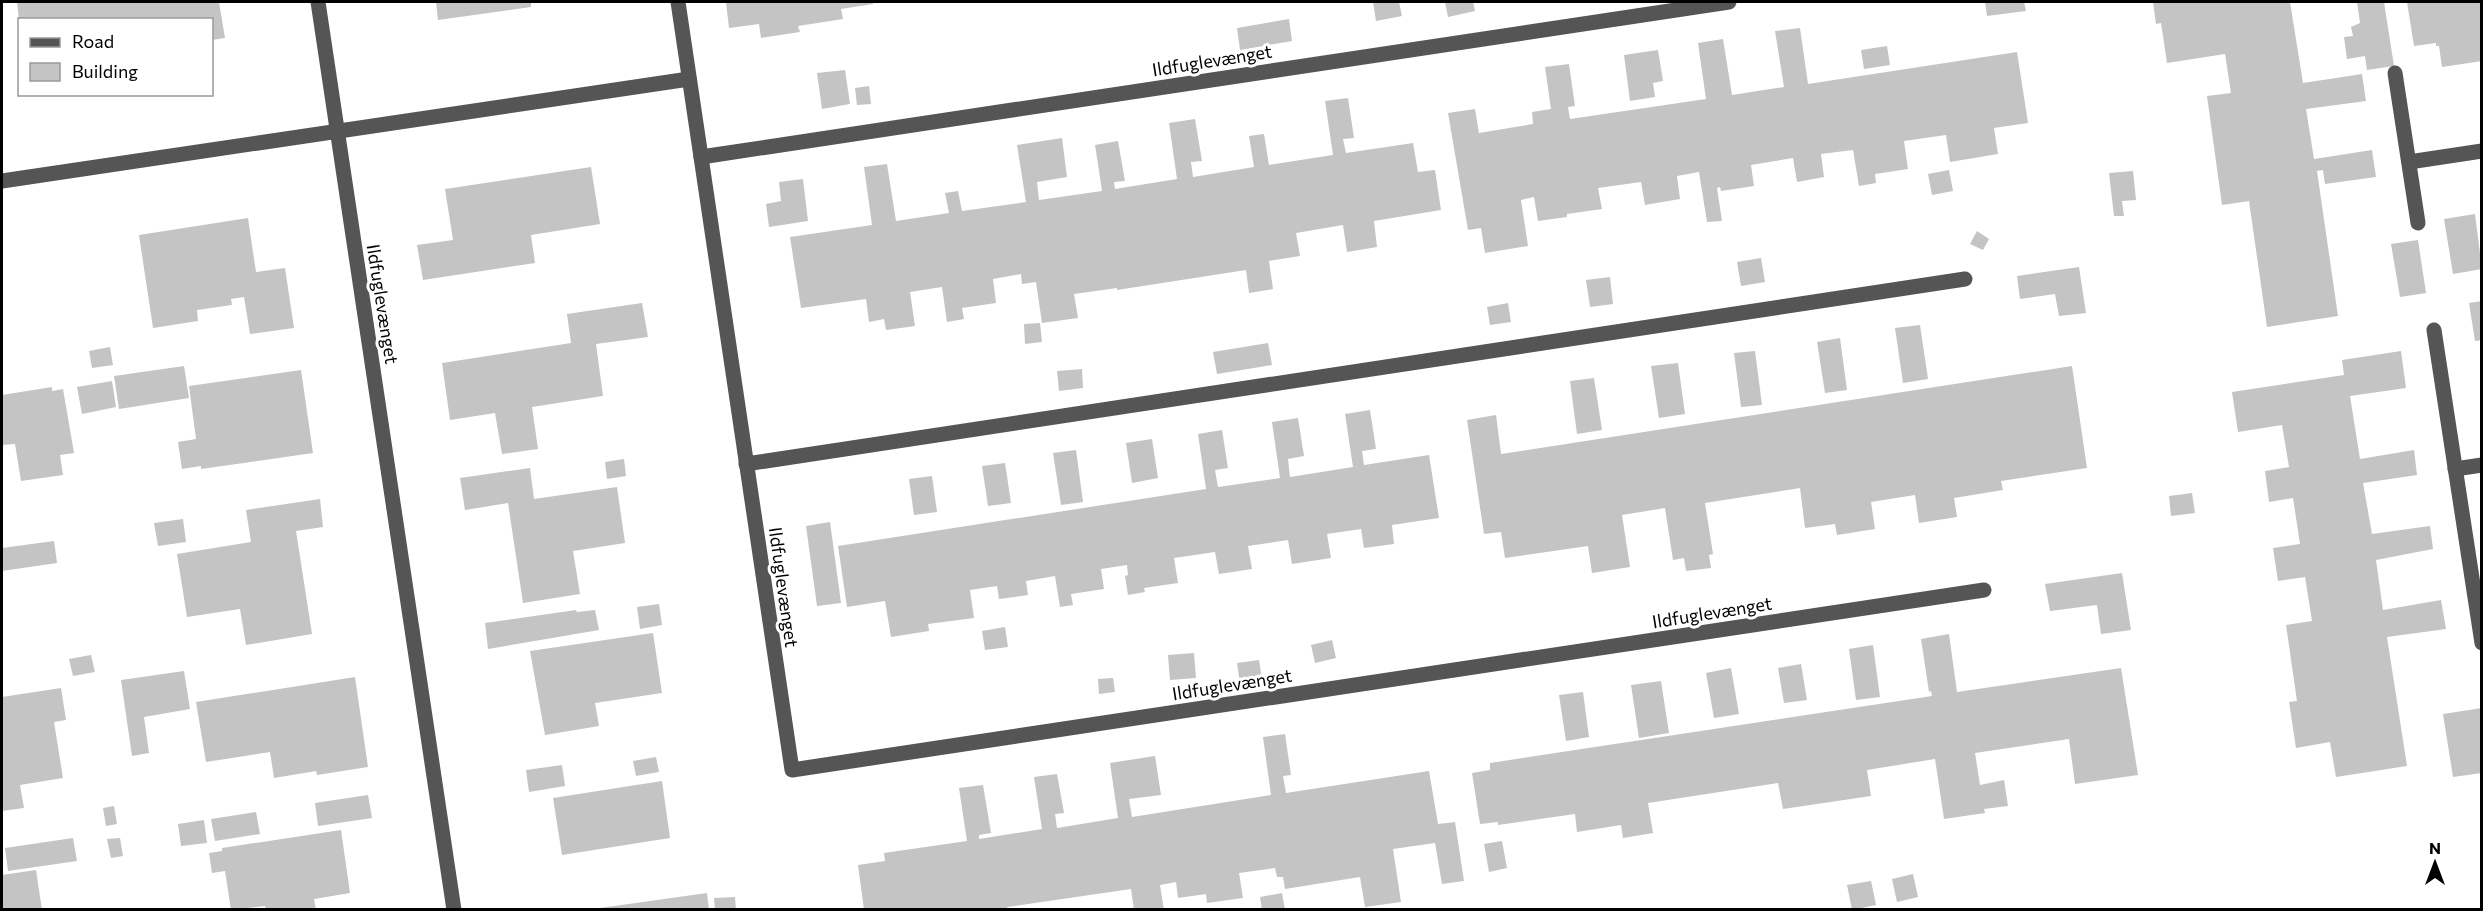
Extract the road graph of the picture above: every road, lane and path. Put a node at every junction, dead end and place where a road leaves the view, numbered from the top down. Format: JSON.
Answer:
{"nodes":[{"id":1,"x":318,"y":2,"type":"edge"},
{"id":2,"x":678,"y":2,"type":"edge"},
{"id":3,"x":1729,"y":2,"type":"edge"},
{"id":4,"x":2395,"y":73,"type":"dead end"},
{"id":5,"x":689,"y":79,"type":"junction"},
{"id":6,"x":338,"y":131,"type":"junction"},
{"id":7,"x":2481,"y":151,"type":"edge"},
{"id":8,"x":701,"y":158,"type":"junction"},
{"id":9,"x":2409,"y":162,"type":"junction"},
{"id":10,"x":2,"y":181,"type":"edge"},
{"id":11,"x":2418,"y":223,"type":"dead end"},
{"id":12,"x":1965,"y":279,"type":"dead end"},
{"id":13,"x":2434,"y":330,"type":"dead end"},
{"id":14,"x":746,"y":464,"type":"junction"},
{"id":15,"x":2481,"y":465,"type":"edge"},
{"id":16,"x":2455,"y":469,"type":"junction"},
{"id":17,"x":1984,"y":590,"type":"dead end"},
{"id":18,"x":2481,"y":643,"type":"edge"},
{"id":19,"x":454,"y":909,"type":"edge"}],
"edges":[{"from":1,"to":6,"type":"street","name":"Ildfuglevænget"},
{"from":2,"to":5,"type":"street","name":"Ildfuglevænget"},
{"from":3,"to":8,"type":"street","name":"Ildfuglevænget"},
{"from":4,"to":9,"type":"street"},
{"from":5,"to":6,"type":"street"},
{"from":5,"to":8,"type":"street","name":"Ildfuglevænget"},
{"from":6,"to":10,"type":"street"},
{"from":6,"to":19,"type":"street","name":"Ildfuglevænget"},
{"from":7,"to":9,"type":"street"},
{"from":8,"to":14,"type":"street","name":"Ildfuglevænget"},
{"from":9,"to":11,"type":"street"},
{"from":12,"to":14,"type":"street"},
{"from":13,"to":16,"type":"street"},
{"from":14,"to":17,"type":"street","name":"Ildfuglevænget"},
{"from":15,"to":16,"type":"street"},
{"from":16,"to":18,"type":"street"}]}
